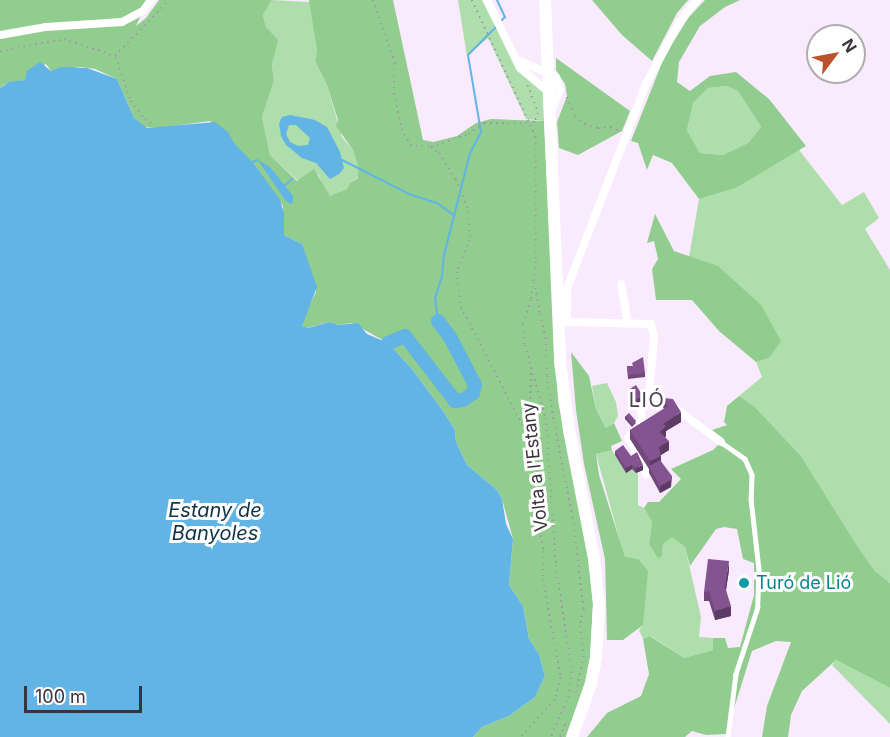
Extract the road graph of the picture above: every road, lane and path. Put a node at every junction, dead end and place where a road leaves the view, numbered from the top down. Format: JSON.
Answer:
{"nodes":[{"id":1,"x":151,"y":0,"type":"edge"},
{"id":2,"x":373,"y":0,"type":"edge"},
{"id":3,"x":472,"y":0,"type":"edge"},
{"id":4,"x":487,"y":0,"type":"edge"},
{"id":5,"x":545,"y":0,"type":"edge"},
{"id":6,"x":697,"y":0,"type":"edge"},
{"id":7,"x":167,"y":1,"type":"edge"},
{"id":8,"x":0,"y":35,"type":"edge"},
{"id":9,"x":0,"y":51,"type":"edge"},
{"id":10,"x":547,"y":54,"type":"junction"},
{"id":11,"x":115,"y":56,"type":"junction"},
{"id":12,"x":515,"y":57,"type":"junction"},
{"id":13,"x":532,"y":67,"type":"junction"},
{"id":14,"x":548,"y":72,"type":"junction"},
{"id":15,"x":531,"y":80,"type":"junction"},
{"id":16,"x":554,"y":91,"type":"junction"},
{"id":17,"x":531,"y":123,"type":"junction"},
{"id":18,"x":154,"y":125,"type":"dead end"},
{"id":19,"x":626,"y":133,"type":"junction"},
{"id":20,"x":431,"y":147,"type":"junction"},
{"id":21,"x":572,"y":278,"type":"junction"},
{"id":22,"x":556,"y":279,"type":"junction"},
{"id":23,"x":533,"y":281,"type":"junction"},
{"id":24,"x":621,"y":284,"type":"dead end"},
{"id":25,"x":562,"y":291,"type":"junction"},
{"id":26,"x":540,"y":314,"type":"junction"},
{"id":27,"x":544,"y":319,"type":"dead end"},
{"id":28,"x":563,"y":322,"type":"junction"},
{"id":29,"x":628,"y":322,"type":"junction"},
{"id":30,"x":546,"y":325,"type":"dead end"},
{"id":31,"x":544,"y":329,"type":"junction"},
{"id":32,"x":531,"y":367,"type":"junction"},
{"id":33,"x":649,"y":397,"type":"junction"},
{"id":34,"x":529,"y":437,"type":"junction"},
{"id":35,"x":721,"y":442,"type":"joint"},
{"id":36,"x":646,"y":475,"type":"dead end"},
{"id":37,"x":575,"y":697,"type":"dead end"},
{"id":38,"x":570,"y":714,"type":"dead end"},
{"id":39,"x":521,"y":737,"type":"edge"},
{"id":40,"x":552,"y":737,"type":"edge"},
{"id":41,"x":560,"y":737,"type":"edge"},
{"id":42,"x":572,"y":737,"type":"edge"},
{"id":43,"x":728,"y":737,"type":"edge"}],
"edges":[{"from":1,"to":8,"type":"street"},
{"from":2,"to":20,"type":"path"},
{"from":3,"to":17,"type":"path","name":"Volta a l'Estany"},
{"from":4,"to":12,"type":"street"},
{"from":5,"to":10,"type":"main road"},
{"from":6,"to":19,"type":"street"},
{"from":7,"to":11,"type":"path"},
{"from":9,"to":11,"type":"path"},
{"from":10,"to":13,"type":"street"},
{"from":10,"to":14,"type":"main road"},
{"from":11,"to":18,"type":"path"},
{"from":12,"to":13,"type":"street"},
{"from":12,"to":15,"type":"street"},
{"from":13,"to":14,"type":"street"},
{"from":14,"to":15,"type":"street"},
{"from":14,"to":16,"type":"main road"},
{"from":15,"to":16,"type":"street"},
{"from":15,"to":17,"type":"path"},
{"from":16,"to":19,"type":"path"},
{"from":16,"to":22,"type":"main road"},
{"from":17,"to":20,"type":"path"},
{"from":17,"to":23,"type":"path","name":"Volta a l'Estany"},
{"from":19,"to":21,"type":"street"},
{"from":20,"to":34,"type":"path","name":"Volta a l'Estany"},
{"from":21,"to":22,"type":"street"},
{"from":21,"to":25,"type":"street"},
{"from":22,"to":25,"type":"main road"},
{"from":23,"to":26,"type":"path"},
{"from":23,"to":32,"type":"path","name":"Volta a l'Estany"},
{"from":24,"to":29,"type":"street"},
{"from":25,"to":28,"type":"main road"},
{"from":26,"to":27,"type":"path"},
{"from":26,"to":31,"type":"path"},
{"from":28,"to":29,"type":"street"},
{"from":28,"to":42,"type":"main road"},
{"from":29,"to":33,"type":"street"},
{"from":30,"to":31,"type":"path"},
{"from":31,"to":37,"type":"path"},
{"from":32,"to":34,"type":"path"},
{"from":32,"to":40,"type":"path","name":"Volta a l'Estany"},
{"from":33,"to":35,"type":"street"},
{"from":33,"to":36,"type":"street"},
{"from":34,"to":39,"type":"path","name":"Volta a l'Estany"},
{"from":35,"to":43,"type":"lane"},
{"from":38,"to":41,"type":"path"}]}
